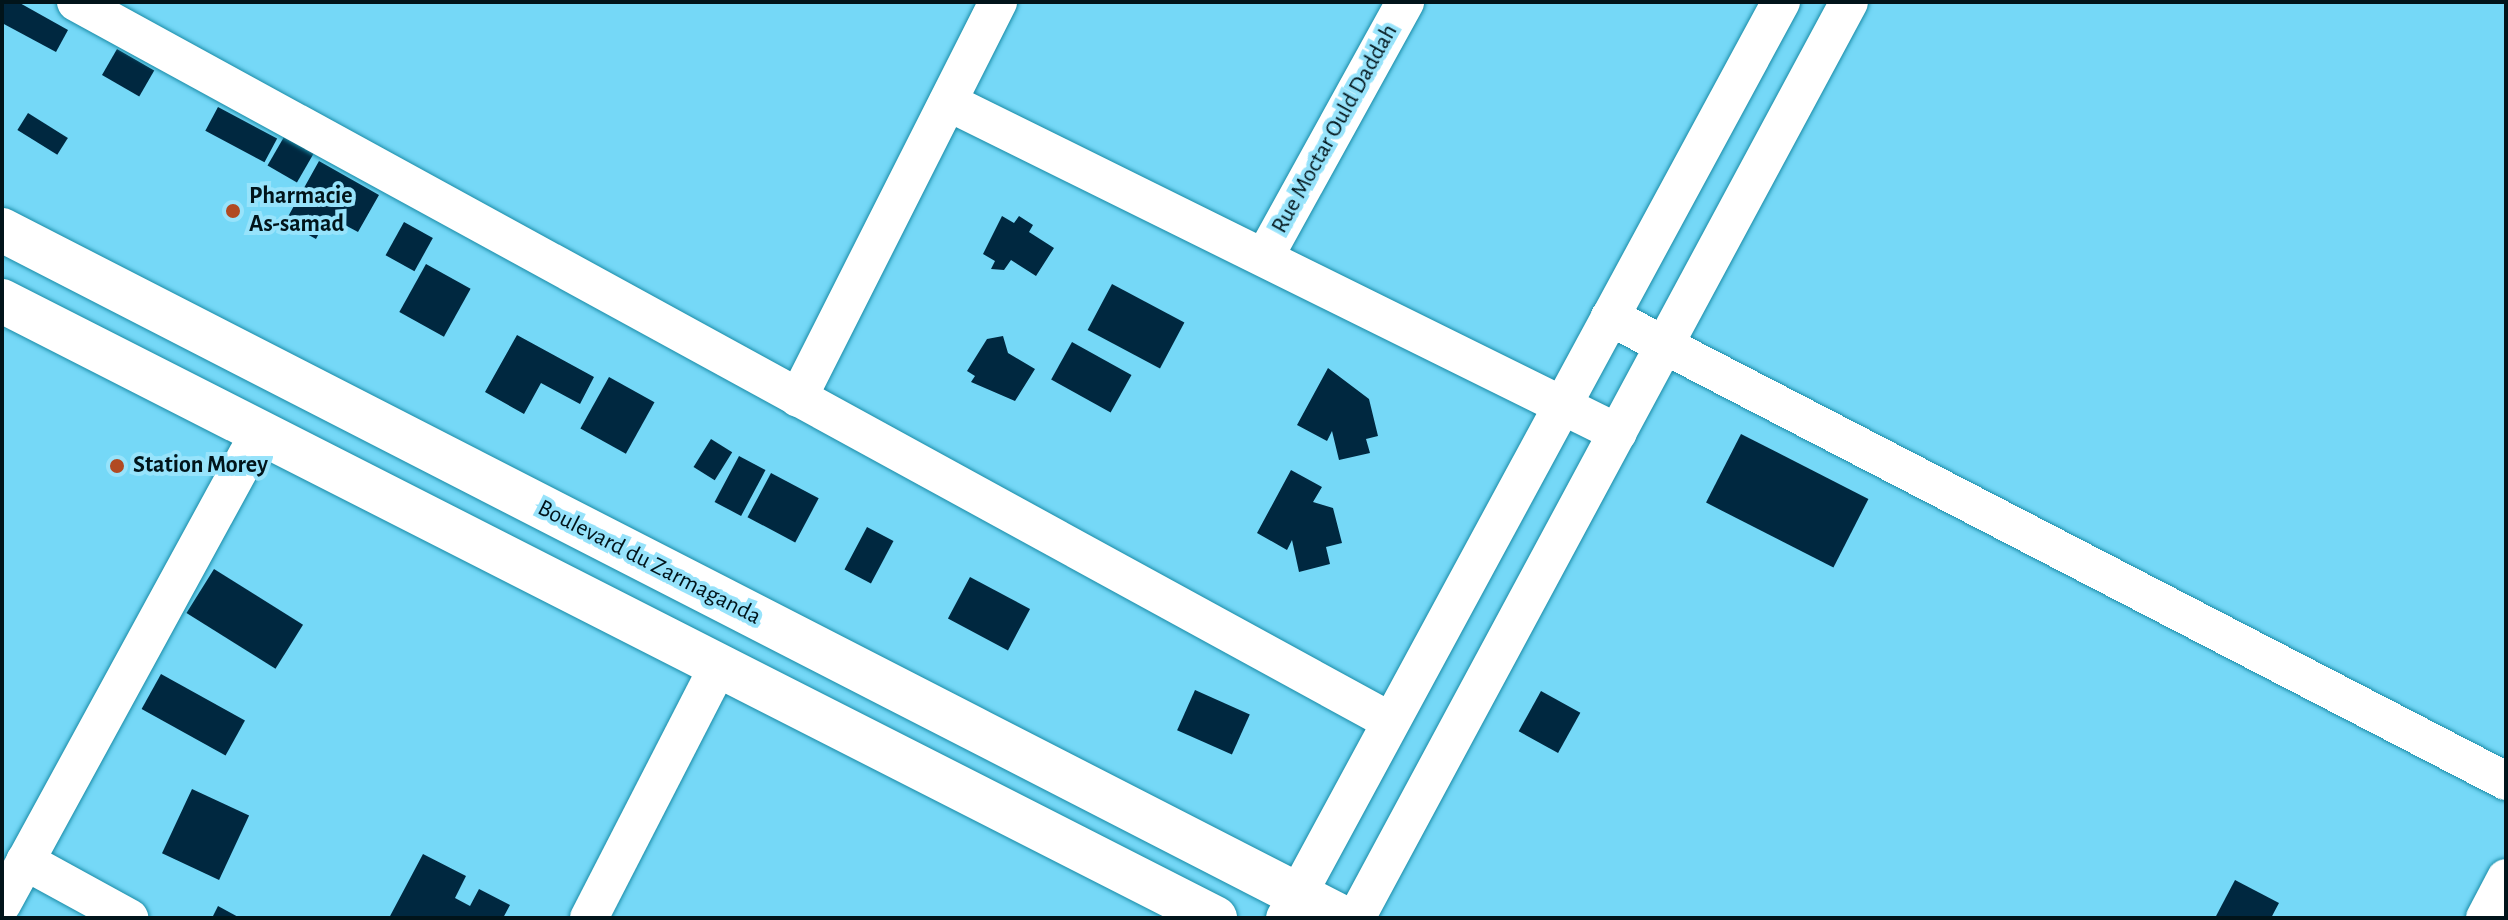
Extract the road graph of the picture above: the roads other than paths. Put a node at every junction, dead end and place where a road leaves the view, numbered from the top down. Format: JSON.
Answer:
{"nodes":[{"id":1,"x":76,"y":2,"type":"edge"},
{"id":2,"x":998,"y":2,"type":"edge"},
{"id":3,"x":1405,"y":2,"type":"edge"},
{"id":4,"x":1781,"y":2,"type":"edge"},
{"id":5,"x":1849,"y":2,"type":"edge"},
{"id":6,"x":948,"y":102,"type":"junction"},
{"id":7,"x":2,"y":230,"type":"edge"},
{"id":8,"x":1265,"y":256,"type":"junction"},
{"id":9,"x":2,"y":301,"type":"edge"},
{"id":10,"x":1610,"y":317,"type":"junction"},
{"id":11,"x":1666,"y":346,"type":"junction"},
{"id":12,"x":798,"y":398,"type":"junction"},
{"id":13,"x":1562,"y":406,"type":"junction"},
{"id":14,"x":1618,"y":433,"type":"junction"},
{"id":15,"x":258,"y":435,"type":"junction"},
{"id":16,"x":719,"y":665,"type":"junction"},
{"id":17,"x":1390,"y":721,"type":"junction"},
{"id":18,"x":2506,"y":781,"type":"edge"},
{"id":19,"x":25,"y":861,"type":"junction"},
{"id":20,"x":2506,"y":878,"type":"edge"},
{"id":21,"x":2,"y":904,"type":"edge"},
{"id":22,"x":1291,"y":907,"type":"edge"},
{"id":23,"x":129,"y":918,"type":"edge"},
{"id":24,"x":589,"y":918,"type":"edge"},
{"id":25,"x":1215,"y":918,"type":"edge"},
{"id":26,"x":1343,"y":918,"type":"edge"},
{"id":27,"x":1356,"y":918,"type":"edge"},
{"id":28,"x":2485,"y":918,"type":"edge"}],
"edges":[{"from":1,"to":12,"type":"street"},
{"from":2,"to":6,"type":"street"},
{"from":3,"to":8,"type":"street","name":"Rue Moctar Ould Daddah"},
{"from":4,"to":10,"type":"street"},
{"from":5,"to":11,"type":"street"},
{"from":6,"to":8,"type":"street"},
{"from":6,"to":12,"type":"street"},
{"from":7,"to":22,"type":"main road","name":"Boulevard du Zarmaganda"},
{"from":8,"to":13,"type":"street"},
{"from":9,"to":15,"type":"main road"},
{"from":10,"to":11,"type":"street"},
{"from":10,"to":13,"type":"street"},
{"from":11,"to":14,"type":"street"},
{"from":11,"to":18,"type":"street"},
{"from":12,"to":17,"type":"street"},
{"from":13,"to":14,"type":"street"},
{"from":13,"to":17,"type":"street"},
{"from":14,"to":27,"type":"street"},
{"from":15,"to":16,"type":"main road"},
{"from":15,"to":19,"type":"street"},
{"from":16,"to":24,"type":"street"},
{"from":16,"to":25,"type":"main road"},
{"from":17,"to":22,"type":"street"},
{"from":19,"to":21,"type":"street"},
{"from":19,"to":23,"type":"street"},
{"from":20,"to":28,"type":"street"},
{"from":22,"to":26,"type":"main road","name":"Boulevard du Zarmaganda"}]}
